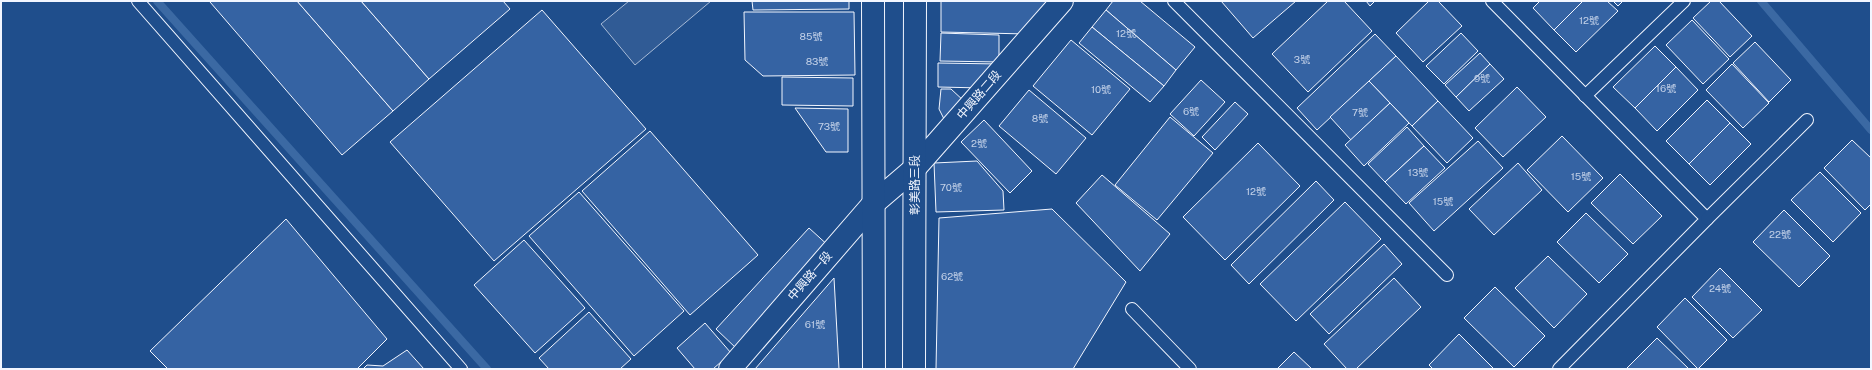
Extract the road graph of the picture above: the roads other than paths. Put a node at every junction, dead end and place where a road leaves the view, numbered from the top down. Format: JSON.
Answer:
{"nodes":[{"id":1,"x":138,"y":1,"type":"edge"},
{"id":2,"x":873,"y":1,"type":"edge"},
{"id":3,"x":915,"y":1,"type":"edge"},
{"id":4,"x":1062,"y":1,"type":"edge"},
{"id":5,"x":1174,"y":1,"type":"edge"},
{"id":6,"x":1492,"y":1,"type":"edge"},
{"id":7,"x":1684,"y":1,"type":"edge"},
{"id":8,"x":1585,"y":96,"type":"junction"},
{"id":9,"x":1808,"y":120,"type":"dead end"},
{"id":10,"x":916,"y":168,"type":"junction"},
{"id":11,"x":894,"y":186,"type":"joint"},
{"id":12,"x":873,"y":204,"type":"junction"},
{"id":13,"x":1707,"y":219,"type":"junction"},
{"id":14,"x":1447,"y":275,"type":"dead end"},
{"id":15,"x":1132,"y":309,"type":"dead end"},
{"id":16,"x":461,"y":369,"type":"edge"},
{"id":17,"x":730,"y":369,"type":"edge"},
{"id":18,"x":874,"y":369,"type":"edge"},
{"id":19,"x":914,"y":369,"type":"edge"},
{"id":20,"x":1190,"y":369,"type":"edge"},
{"id":21,"x":1559,"y":369,"type":"edge"}],
"edges":[{"from":1,"to":16,"type":"lane"},
{"from":2,"to":12,"type":"main road"},
{"from":3,"to":10,"type":"main road","name":"彰美路三段"},
{"from":4,"to":10,"type":"main road","name":"中興路二段"},
{"from":5,"to":14,"type":"lane"},
{"from":6,"to":8,"type":"lane"},
{"from":7,"to":8,"type":"lane"},
{"from":8,"to":13,"type":"lane"},
{"from":9,"to":13,"type":"lane"},
{"from":10,"to":11,"type":"main road","name":"中興路二段"},
{"from":10,"to":19,"type":"main road","name":"彰美路三段"},
{"from":11,"to":12,"type":"main road","name":"中興路一段"},
{"from":12,"to":17,"type":"main road","name":"中興路一段"},
{"from":12,"to":18,"type":"main road"},
{"from":13,"to":21,"type":"lane"},
{"from":15,"to":20,"type":"lane"}]}
